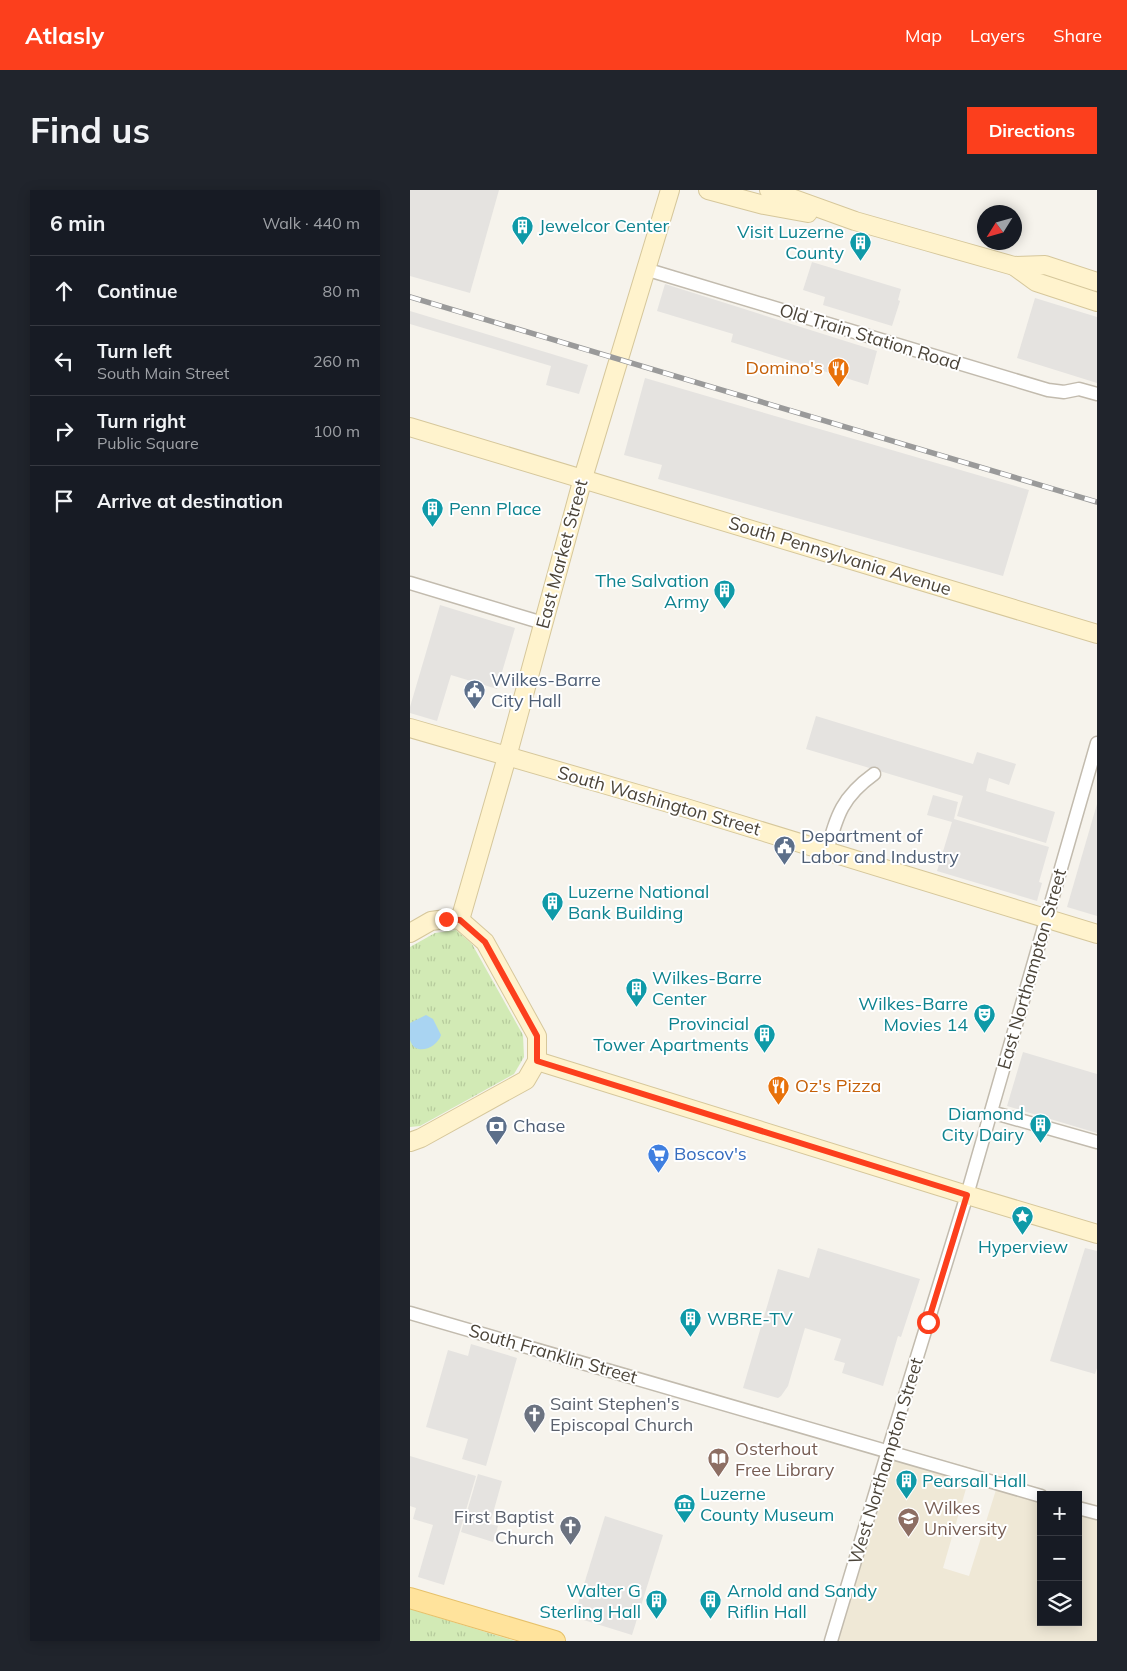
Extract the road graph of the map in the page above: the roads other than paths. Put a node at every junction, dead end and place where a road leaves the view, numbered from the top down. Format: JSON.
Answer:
{"nodes":[{"id":1,"x":670,"y":190,"type":"edge"},
{"id":2,"x":708,"y":190,"type":"edge"},
{"id":3,"x":769,"y":190,"type":"edge"},
{"id":4,"x":856,"y":221,"type":"junction"},
{"id":5,"x":1014,"y":266,"type":"junction"},
{"id":6,"x":645,"y":270,"type":"junction"},
{"id":7,"x":1097,"y":282,"type":"edge"},
{"id":8,"x":1097,"y":302,"type":"edge"},
{"id":9,"x":1097,"y":394,"type":"edge"},
{"id":10,"x":410,"y":427,"type":"edge"},
{"id":11,"x":583,"y":478,"type":"junction"},
{"id":12,"x":410,"y":583,"type":"edge"},
{"id":13,"x":543,"y":623,"type":"junction"},
{"id":14,"x":1097,"y":634,"type":"edge"},
{"id":15,"x":410,"y":728,"type":"edge"},
{"id":16,"x":1097,"y":743,"type":"edge"},
{"id":17,"x":507,"y":757,"type":"junction"},
{"id":18,"x":874,"y":774,"type":"dead end"},
{"id":19,"x":827,"y":852,"type":"junction"},
{"id":20,"x":1046,"y":918,"type":"junction"},
{"id":21,"x":460,"y":920,"type":"junction"},
{"id":22,"x":410,"y":933,"type":"edge"},
{"id":23,"x":1097,"y":934,"type":"edge"},
{"id":24,"x":537,"y":1061,"type":"junction"},
{"id":25,"x":991,"y":1112,"type":"junction"},
{"id":26,"x":410,"y":1142,"type":"edge"},
{"id":27,"x":1097,"y":1142,"type":"edge"},
{"id":28,"x":967,"y":1195,"type":"junction"},
{"id":29,"x":1097,"y":1234,"type":"edge"},
{"id":30,"x":410,"y":1313,"type":"edge"},
{"id":31,"x":888,"y":1451,"type":"junction"},
{"id":32,"x":1037,"y":1495,"type":"edge"},
{"id":33,"x":1082,"y":1509,"type":"edge"},
{"id":34,"x":1097,"y":1513,"type":"edge"},
{"id":35,"x":410,"y":1598,"type":"edge"},
{"id":36,"x":556,"y":1641,"type":"edge"},
{"id":37,"x":832,"y":1641,"type":"edge"}],
"edges":[{"from":1,"to":6,"type":"main road","name":"East Market Street"},
{"from":2,"to":4,"type":"main road"},
{"from":3,"to":4,"type":"main road"},
{"from":4,"to":5,"type":"main road"},
{"from":5,"to":7,"type":"main road"},
{"from":5,"to":8,"type":"main road"},
{"from":6,"to":9,"type":"street","name":"Old Train Station Road"},
{"from":6,"to":11,"type":"main road","name":"East Market Street"},
{"from":10,"to":11,"type":"main road","name":"South Pennsylvania Avenue"},
{"from":11,"to":13,"type":"main road","name":"East Market Street"},
{"from":11,"to":14,"type":"main road","name":"South Pennsylvania Avenue"},
{"from":12,"to":13,"type":"street"},
{"from":13,"to":17,"type":"main road","name":"East Market Street"},
{"from":15,"to":17,"type":"main road","name":"South Washington Street"},
{"from":16,"to":20,"type":"street","name":"East Northampton Street"},
{"from":17,"to":19,"type":"main road","name":"South Washington Street"},
{"from":17,"to":21,"type":"main road","name":"East Market Street"},
{"from":18,"to":19,"type":"street"},
{"from":19,"to":20,"type":"main road","name":"South Washington Street"},
{"from":20,"to":23,"type":"main road","name":"South Washington Street"},
{"from":20,"to":25,"type":"street","name":"East Northampton Street"},
{"from":21,"to":22,"type":"main road"},
{"from":21,"to":24,"type":"main road"},
{"from":24,"to":26,"type":"main road"},
{"from":24,"to":28,"type":"main road"},
{"from":25,"to":27,"type":"street"},
{"from":25,"to":28,"type":"street","name":"East Northampton Street"},
{"from":28,"to":29,"type":"main road"},
{"from":28,"to":31,"type":"street","name":"West Northampton Street"},
{"from":30,"to":31,"type":"street","name":"South Franklin Street"},
{"from":31,"to":32,"type":"street","name":"South Franklin Street"},
{"from":31,"to":37,"type":"street","name":"West Northampton Street"},
{"from":33,"to":34,"type":"street"},
{"from":35,"to":36,"type":"main road"}]}
